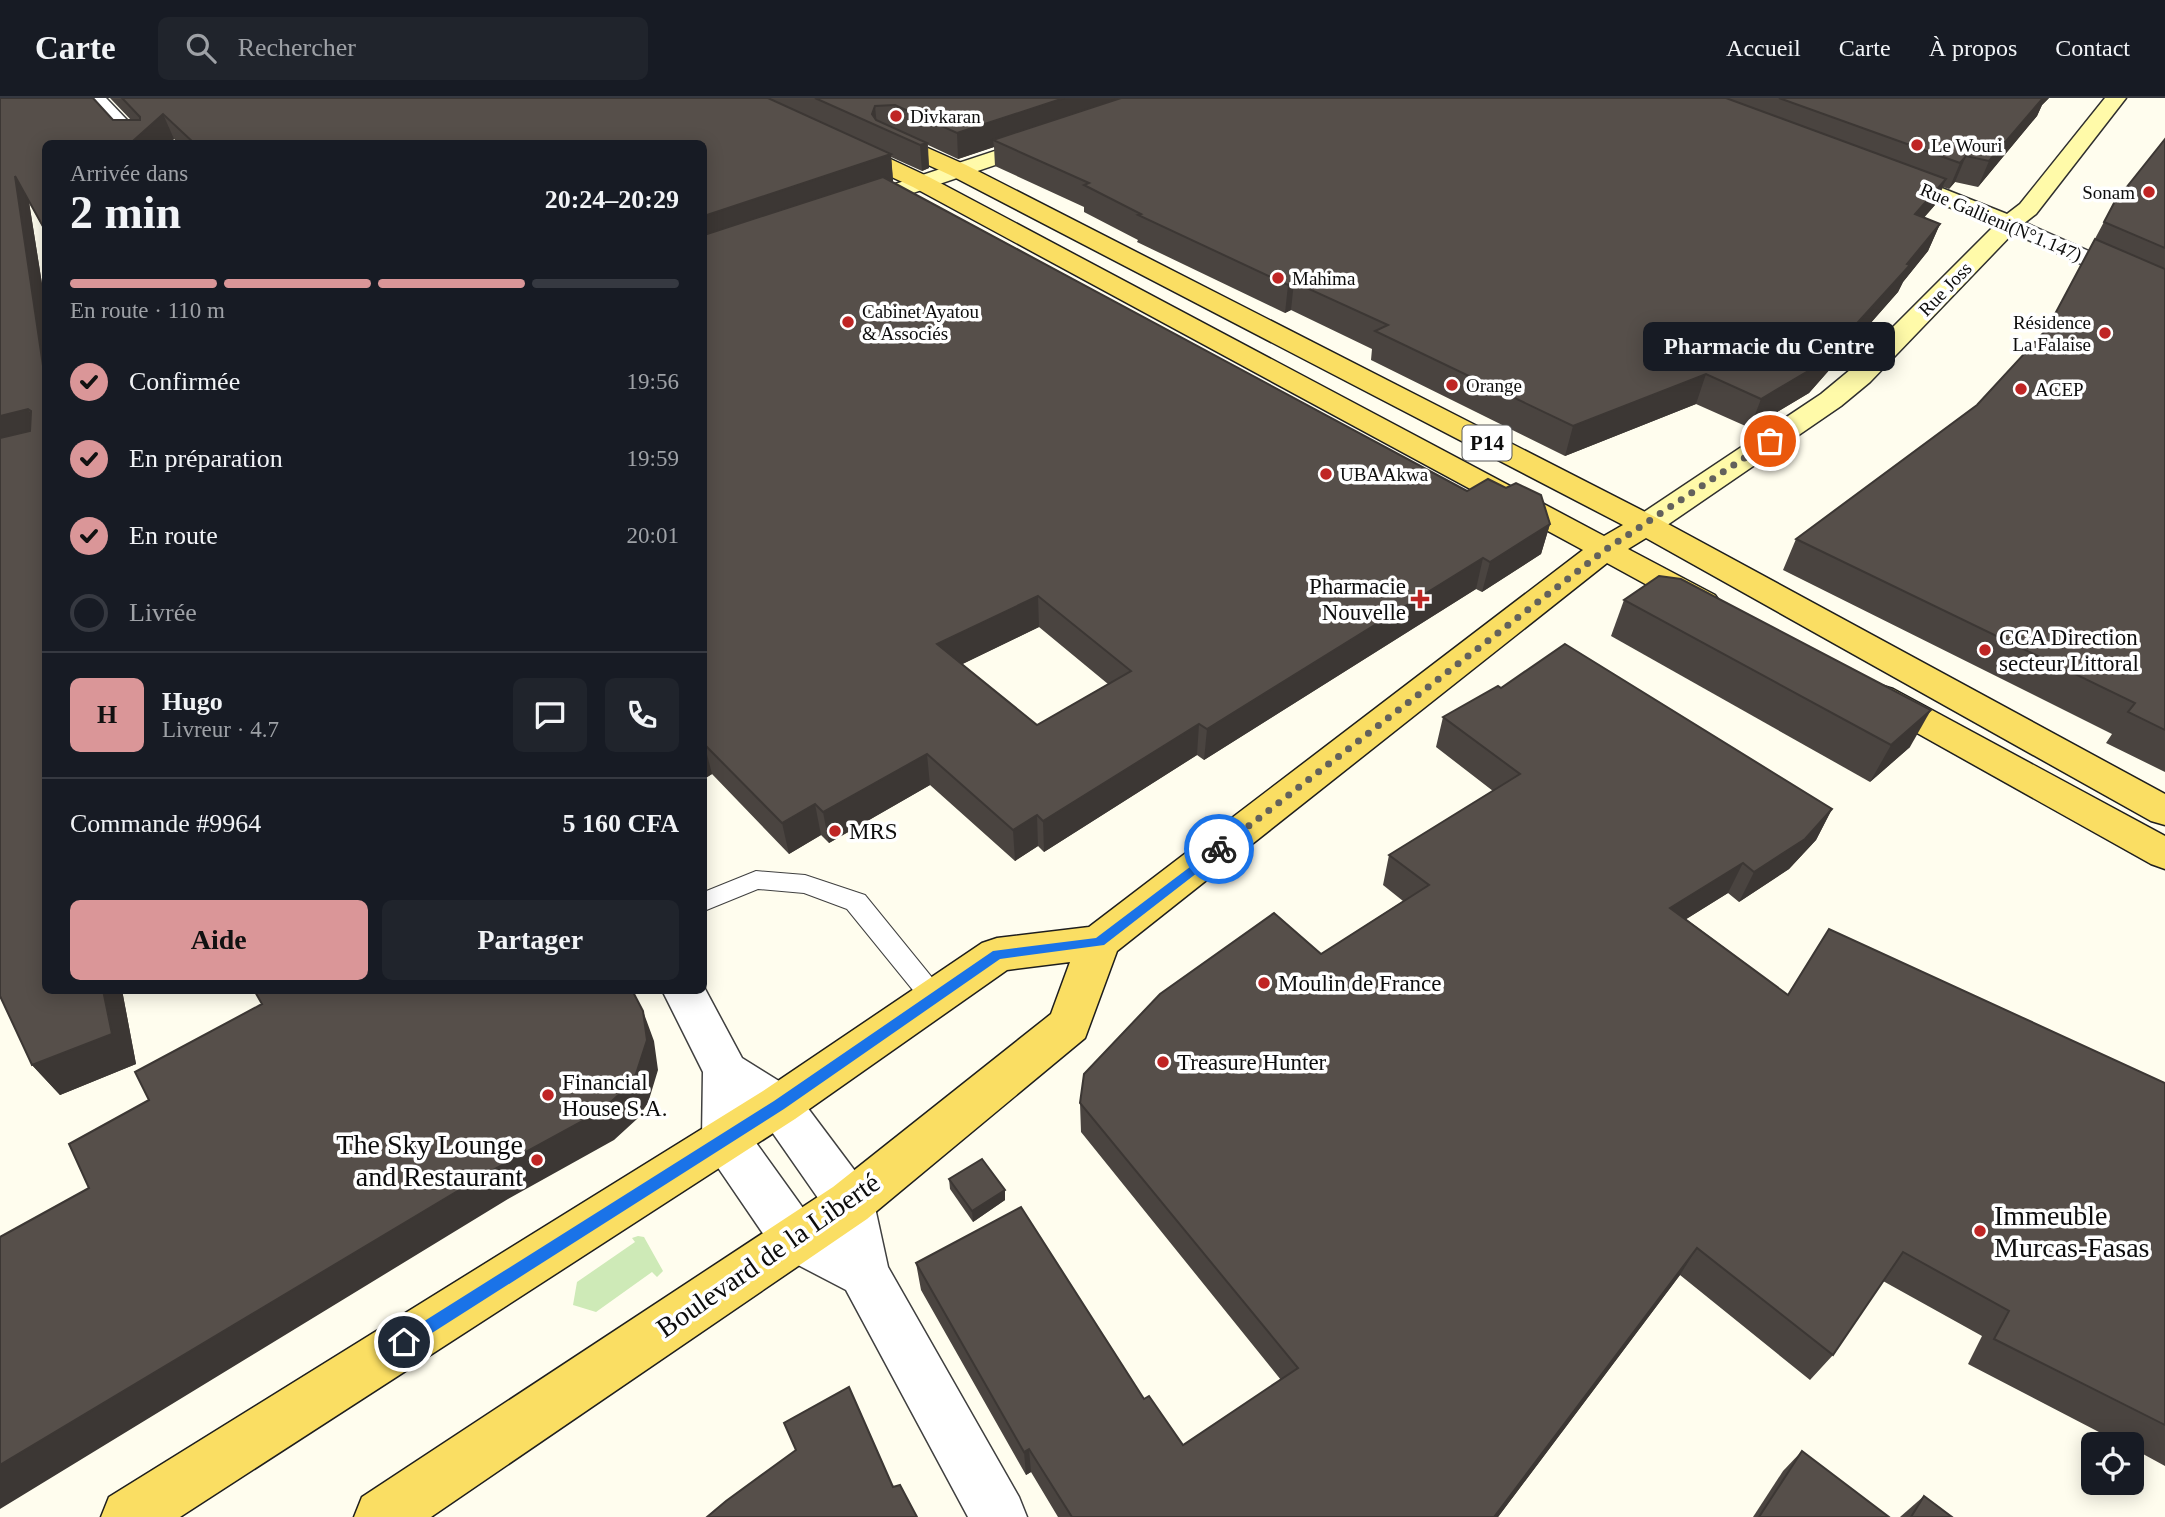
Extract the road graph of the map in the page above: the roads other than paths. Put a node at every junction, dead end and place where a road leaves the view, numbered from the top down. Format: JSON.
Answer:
{"nodes":[{"id":1,"x":94,"y":98,"type":"edge"},
{"id":2,"x":2116,"y":98,"type":"edge"},
{"id":3,"x":788,"y":106,"type":"edge"},
{"id":4,"x":1063,"y":134,"type":"edge"},
{"id":5,"x":136,"y":140,"type":"edge"},
{"id":6,"x":1870,"y":169,"type":"edge"},
{"id":7,"x":958,"y":170,"type":"junction"},
{"id":8,"x":921,"y":182,"type":"junction"},
{"id":9,"x":832,"y":212,"type":"edge"},
{"id":10,"x":2010,"y":223,"type":"junction"},
{"id":11,"x":2165,"y":294,"type":"edge"},
{"id":12,"x":1646,"y":525,"type":"junction"},
{"id":13,"x":1605,"y":550,"type":"junction"},
{"id":14,"x":1725,"y":614,"type":"edge"},
{"id":15,"x":1858,"y":685,"type":"edge"},
{"id":16,"x":2165,"y":810,"type":"edge"},
{"id":17,"x":2165,"y":854,"type":"edge"},
{"id":18,"x":707,"y":901,"type":"edge"},
{"id":19,"x":1099,"y":942,"type":"junction"},
{"id":20,"x":685,"y":994,"type":"edge"},
{"id":21,"x":934,"y":998,"type":"junction"},
{"id":22,"x":726,"y":1072,"type":"junction"},
{"id":23,"x":779,"y":1105,"type":"junction"},
{"id":24,"x":725,"y":1138,"type":"junction"},
{"id":25,"x":850,"y":1203,"type":"junction"},
{"id":26,"x":795,"y":1238,"type":"junction"},
{"id":27,"x":864,"y":1273,"type":"junction"},
{"id":28,"x":129,"y":1517,"type":"edge"},
{"id":29,"x":382,"y":1517,"type":"edge"},
{"id":30,"x":999,"y":1517,"type":"edge"}],
"edges":[{"from":1,"to":5,"type":"street"},
{"from":2,"to":10,"type":"main road","name":"Rue Joss"},
{"from":3,"to":7,"type":"main road","number":"P14"},
{"from":3,"to":8,"type":"main road","number":"P14"},
{"from":4,"to":7,"type":"main road"},
{"from":6,"to":10,"type":"main road","name":"Rue Gallieni(N°1.147)"},
{"from":7,"to":8,"type":"main road"},
{"from":7,"to":12,"type":"main road","number":"P14"},
{"from":8,"to":9,"type":"main road"},
{"from":8,"to":13,"type":"main road","number":"P14"},
{"from":10,"to":11,"type":"street","name":"Rue Gallieni(N°1.147)"},
{"from":10,"to":12,"type":"main road","name":"Rue Joss"},
{"from":12,"to":13,"type":"main road"},
{"from":12,"to":16,"type":"main road","number":"P14"},
{"from":13,"to":14,"type":"main road","number":"P14"},
{"from":13,"to":19,"type":"main road"},
{"from":15,"to":17,"type":"main road"},
{"from":18,"to":21,"type":"lane"},
{"from":19,"to":21,"type":"main road"},
{"from":19,"to":25,"type":"main road","name":"Boulevard de la Liberté"},
{"from":20,"to":22,"type":"street"},
{"from":21,"to":23,"type":"main road"},
{"from":22,"to":23,"type":"street"},
{"from":22,"to":24,"type":"street"},
{"from":23,"to":24,"type":"main road"},
{"from":23,"to":25,"type":"street"},
{"from":24,"to":26,"type":"street"},
{"from":24,"to":28,"type":"main road"},
{"from":25,"to":26,"type":"main road","name":"Boulevard de la Liberté"},
{"from":25,"to":27,"type":"street"},
{"from":26,"to":27,"type":"street"},
{"from":26,"to":29,"type":"main road","name":"Boulevard de la Liberté"},
{"from":27,"to":30,"type":"street"}]}
